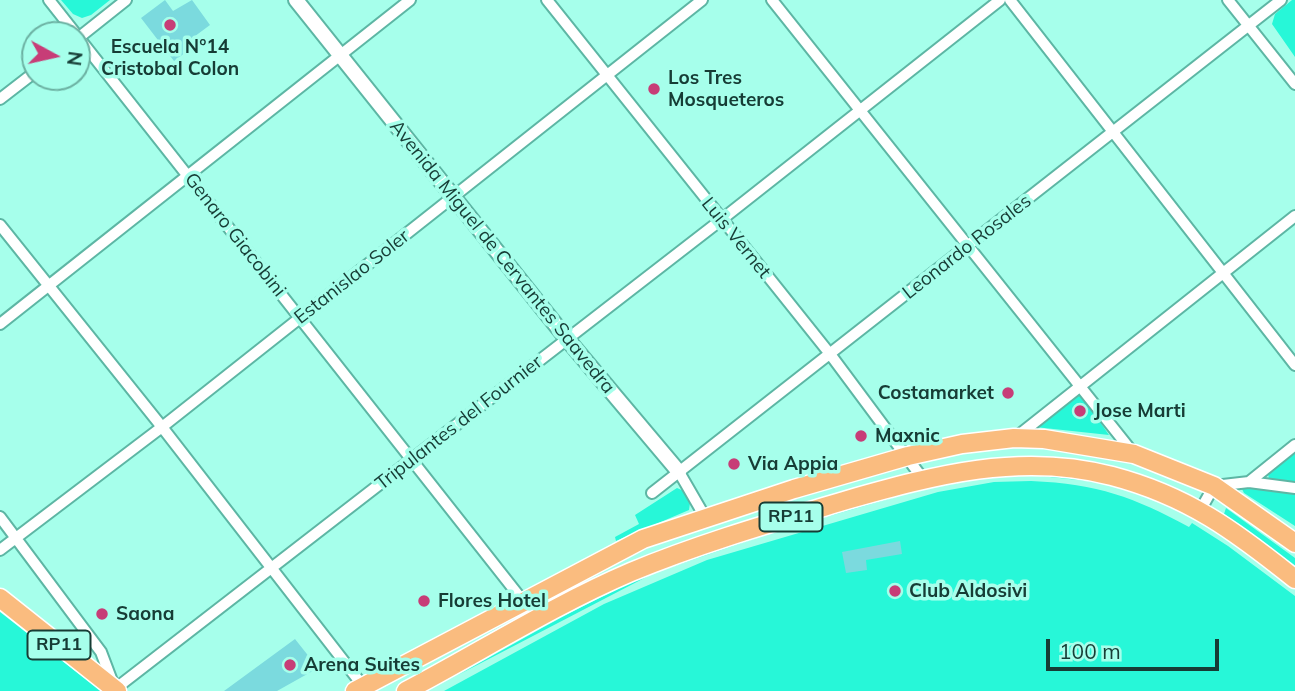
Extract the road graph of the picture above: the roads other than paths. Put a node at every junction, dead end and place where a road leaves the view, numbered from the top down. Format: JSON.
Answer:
{"nodes":[{"id":1,"x":49,"y":0,"type":"edge"},
{"id":2,"x":126,"y":0,"type":"edge"},
{"id":3,"x":296,"y":0,"type":"edge"},
{"id":4,"x":410,"y":0,"type":"edge"},
{"id":5,"x":547,"y":0,"type":"edge"},
{"id":6,"x":702,"y":0,"type":"edge"},
{"id":7,"x":772,"y":0,"type":"edge"},
{"id":8,"x":999,"y":0,"type":"edge"},
{"id":9,"x":1010,"y":0,"type":"edge"},
{"id":10,"x":1228,"y":0,"type":"edge"},
{"id":11,"x":1281,"y":0,"type":"edge"},
{"id":12,"x":65,"y":21,"type":"edge"},
{"id":13,"x":1249,"y":26,"type":"junction"},
{"id":14,"x":91,"y":28,"type":"edge"},
{"id":15,"x":91,"y":54,"type":"edge"},
{"id":16,"x":340,"y":55,"type":"junction"},
{"id":17,"x":607,"y":75,"type":"junction"},
{"id":18,"x":21,"y":83,"type":"edge"},
{"id":19,"x":1295,"y":84,"type":"edge"},
{"id":20,"x":0,"y":99,"type":"edge"},
{"id":21,"x":859,"y":111,"type":"junction"},
{"id":22,"x":1113,"y":131,"type":"junction"},
{"id":23,"x":188,"y":176,"type":"junction"},
{"id":24,"x":453,"y":197,"type":"junction"},
{"id":25,"x":1295,"y":216,"type":"edge"},
{"id":26,"x":721,"y":220,"type":"junction"},
{"id":27,"x":0,"y":225,"type":"edge"},
{"id":28,"x":967,"y":246,"type":"junction"},
{"id":29,"x":1223,"y":272,"type":"junction"},
{"id":30,"x":48,"y":286,"type":"junction"},
{"id":31,"x":300,"y":318,"type":"junction"},
{"id":32,"x":0,"y":324,"type":"edge"},
{"id":33,"x":566,"y":339,"type":"junction"},
{"id":34,"x":830,"y":354,"type":"junction"},
{"id":35,"x":1295,"y":365,"type":"edge"},
{"id":36,"x":1080,"y":386,"type":"junction"},
{"id":37,"x":162,"y":427,"type":"junction"},
{"id":38,"x":1014,"y":438,"type":"junction"},
{"id":39,"x":1295,"y":445,"type":"edge"},
{"id":40,"x":1134,"y":454,"type":"junction"},
{"id":41,"x":908,"y":456,"type":"junction"},
{"id":42,"x":412,"y":460,"type":"junction"},
{"id":43,"x":679,"y":472,"type":"junction"},
{"id":44,"x":923,"y":478,"type":"junction"},
{"id":45,"x":1249,"y":482,"type":"junction"},
{"id":46,"x":1214,"y":486,"type":"junction"},
{"id":47,"x":1295,"y":488,"type":"edge"},
{"id":48,"x":652,"y":493,"type":"dead end"},
{"id":49,"x":1201,"y":509,"type":"junction"},
{"id":50,"x":0,"y":517,"type":"edge"},
{"id":51,"x":705,"y":517,"type":"junction"},
{"id":52,"x":17,"y":538,"type":"junction"},
{"id":53,"x":1295,"y":543,"type":"edge"},
{"id":54,"x":0,"y":550,"type":"edge"},
{"id":55,"x":273,"y":567,"type":"junction"},
{"id":56,"x":1295,"y":579,"type":"edge"},
{"id":57,"x":0,"y":598,"type":"edge"},
{"id":58,"x":523,"y":601,"type":"junction"},
{"id":59,"x":359,"y":689,"type":"edge"},
{"id":60,"x":116,"y":690,"type":"edge"},
{"id":61,"x":406,"y":691,"type":"edge"}],
"edges":[{"from":1,"to":12,"type":"street","name":"Genaro Giacobini"},
{"from":2,"to":14,"type":"street"},
{"from":3,"to":16,"type":"street","name":"Avenida Miguel de Cervantes Saavedra"},
{"from":4,"to":16,"type":"street"},
{"from":5,"to":17,"type":"street","name":"Luis Vernet"},
{"from":6,"to":17,"type":"street","name":"Estanislao Soler"},
{"from":7,"to":21,"type":"street"},
{"from":8,"to":21,"type":"street","name":"Tripulantes del Fournier"},
{"from":9,"to":22,"type":"street"},
{"from":10,"to":13,"type":"street"},
{"from":11,"to":13,"type":"street","name":"Leonardo Rosales"},
{"from":13,"to":19,"type":"street"},
{"from":13,"to":22,"type":"street","name":"Leonardo Rosales"},
{"from":15,"to":23,"type":"street","name":"Genaro Giacobini"},
{"from":16,"to":23,"type":"street"},
{"from":16,"to":24,"type":"street","name":"Avenida Miguel de Cervantes Saavedra"},
{"from":17,"to":24,"type":"street","name":"Estanislao Soler"},
{"from":17,"to":26,"type":"street","name":"Luis Vernet"},
{"from":18,"to":20,"type":"street"},
{"from":21,"to":26,"type":"street","name":"Tripulantes del Fournier"},
{"from":21,"to":28,"type":"street"},
{"from":22,"to":28,"type":"street","name":"Leonardo Rosales"},
{"from":22,"to":29,"type":"street"},
{"from":23,"to":30,"type":"street"},
{"from":23,"to":31,"type":"street","name":"Genaro Giacobini"},
{"from":24,"to":31,"type":"street","name":"Estanislao Soler"},
{"from":24,"to":33,"type":"street","name":"Avenida Miguel de Cervantes Saavedra"},
{"from":25,"to":29,"type":"street"},
{"from":26,"to":33,"type":"street","name":"Tripulantes del Fournier"},
{"from":26,"to":34,"type":"street","name":"Luis Vernet"},
{"from":27,"to":30,"type":"street"},
{"from":28,"to":34,"type":"street","name":"Leonardo Rosales"},
{"from":28,"to":36,"type":"street"},
{"from":29,"to":35,"type":"street"},
{"from":29,"to":36,"type":"street"},
{"from":30,"to":32,"type":"street"},
{"from":30,"to":37,"type":"street"},
{"from":31,"to":37,"type":"street","name":"Estanislao Soler"},
{"from":31,"to":42,"type":"street","name":"Genaro Giacobini"},
{"from":33,"to":42,"type":"street","name":"Tripulantes del Fournier"},
{"from":33,"to":43,"type":"street","name":"Avenida Miguel de Cervantes Saavedra"},
{"from":34,"to":41,"type":"street","name":"Luis Vernet"},
{"from":34,"to":43,"type":"street","name":"Leonardo Rosales"},
{"from":36,"to":38,"type":"street"},
{"from":36,"to":40,"type":"street"},
{"from":37,"to":52,"type":"street","name":"Estanislao Soler"},
{"from":37,"to":55,"type":"street"},
{"from":38,"to":40,"type":"main road","number":"RP11"},
{"from":38,"to":41,"type":"main road","number":"RP11"},
{"from":39,"to":45,"type":"street"},
{"from":40,"to":46,"type":"main road","number":"RP11"},
{"from":41,"to":44,"type":"street","name":"Luis Vernet"},
{"from":41,"to":51,"type":"main road","number":"RP11"},
{"from":42,"to":55,"type":"street","name":"Tripulantes del Fournier"},
{"from":42,"to":58,"type":"street","name":"Genaro Giacobini"},
{"from":43,"to":48,"type":"street","name":"Leonardo Rosales"},
{"from":43,"to":51,"type":"street","name":"Avenida Miguel de Cervantes Saavedra"},
{"from":44,"to":49,"type":"main road","number":"RP11"},
{"from":44,"to":61,"type":"main road","number":"RP11"},
{"from":45,"to":46,"type":"street"},
{"from":45,"to":47,"type":"street"},
{"from":46,"to":49,"type":"street"},
{"from":46,"to":53,"type":"main road","number":"RP11"},
{"from":49,"to":56,"type":"main road","number":"RP11"},
{"from":50,"to":52,"type":"street"},
{"from":51,"to":58,"type":"main road","number":"RP11"},
{"from":52,"to":54,"type":"street","name":"Estanislao Soler"},
{"from":52,"to":60,"type":"street"},
{"from":55,"to":59,"type":"street"},
{"from":55,"to":60,"type":"street","name":"Tripulantes del Fournier"},
{"from":57,"to":60,"type":"main road","number":"RP11"},
{"from":58,"to":59,"type":"main road","number":"RP11"}]}
